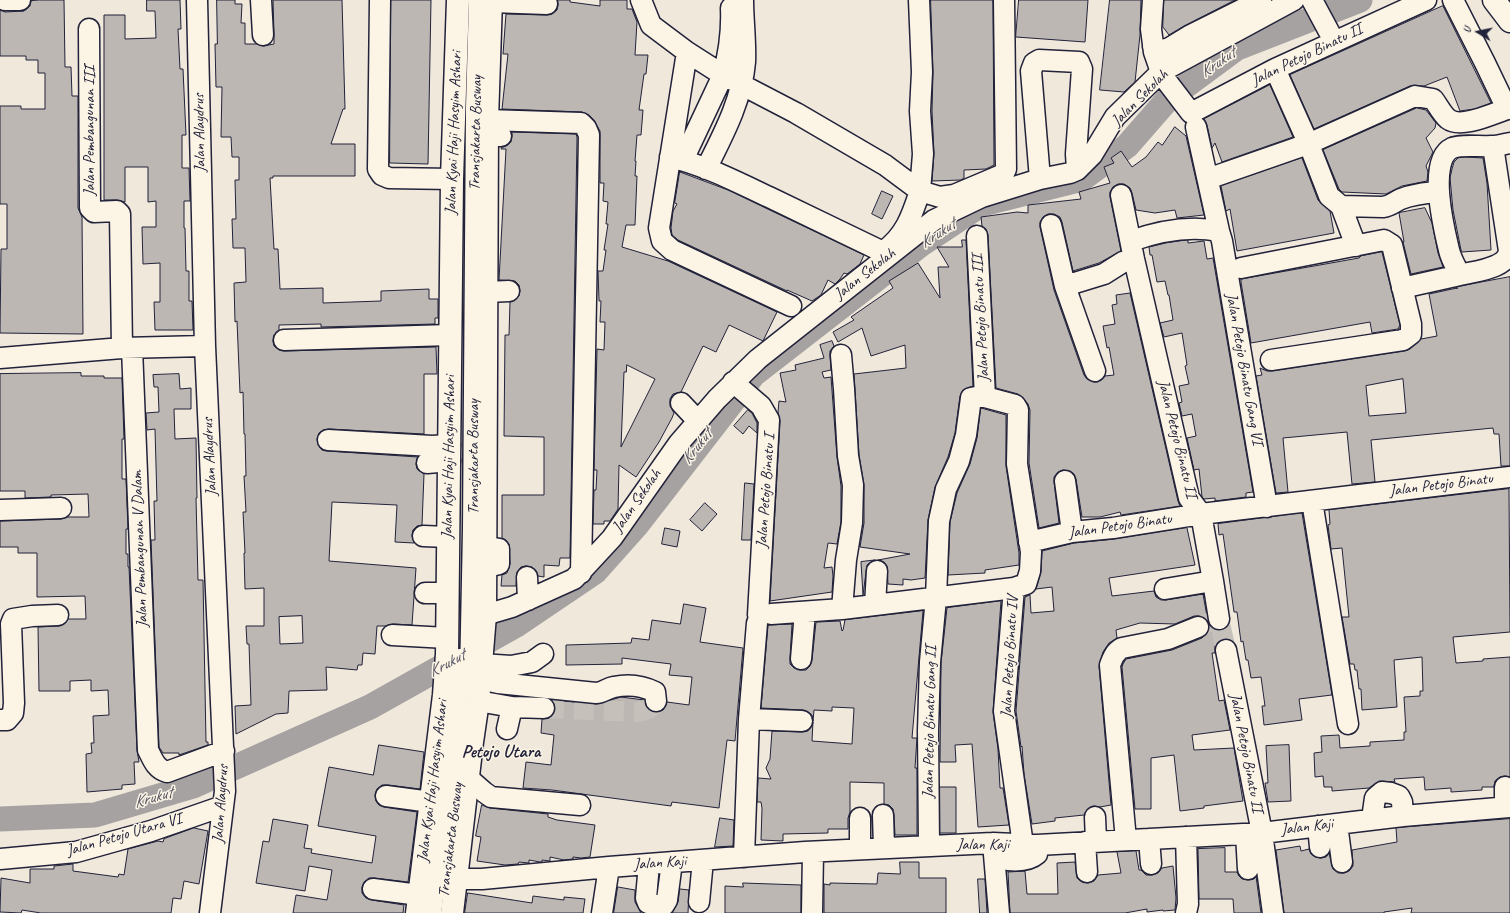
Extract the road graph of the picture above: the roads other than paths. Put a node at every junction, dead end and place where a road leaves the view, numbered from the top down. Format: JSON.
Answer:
{"nodes":[{"id":1,"x":5,"y":0,"type":"edge"},
{"id":2,"x":20,"y":0,"type":"edge"},
{"id":3,"x":197,"y":0,"type":"edge"},
{"id":4,"x":261,"y":0,"type":"edge"},
{"id":5,"x":380,"y":0,"type":"edge"},
{"id":6,"x":458,"y":0,"type":"edge"},
{"id":7,"x":469,"y":0,"type":"edge"},
{"id":8,"x":640,"y":0,"type":"edge"},
{"id":9,"x":731,"y":0,"type":"edge"},
{"id":10,"x":743,"y":0,"type":"edge"},
{"id":11,"x":919,"y":0,"type":"edge"},
{"id":12,"x":1004,"y":0,"type":"edge"},
{"id":13,"x":1153,"y":0,"type":"edge"},
{"id":14,"x":1261,"y":0,"type":"edge"},
{"id":15,"x":1294,"y":0,"type":"edge"},
{"id":16,"x":1312,"y":0,"type":"edge"},
{"id":17,"x":1426,"y":0,"type":"edge"},
{"id":18,"x":1453,"y":0,"type":"edge"},
{"id":19,"x":1494,"y":0,"type":"edge"},
{"id":20,"x":487,"y":1,"type":"edge"},
{"id":21,"x":547,"y":4,"type":"dead end"},
{"id":22,"x":1510,"y":21,"type":"edge"},
{"id":23,"x":89,"y":29,"type":"dead end"},
{"id":24,"x":263,"y":34,"type":"dead end"},
{"id":25,"x":1333,"y":39,"type":"junction"},
{"id":26,"x":1193,"y":45,"type":"junction"},
{"id":27,"x":1153,"y":46,"type":"junction"},
{"id":28,"x":687,"y":52,"type":"junction"},
{"id":29,"x":1275,"y":69,"type":"junction"},
{"id":30,"x":723,"y":75,"type":"junction"},
{"id":31,"x":1163,"y":76,"type":"junction"},
{"id":32,"x":741,"y":84,"type":"junction"},
{"id":33,"x":1508,"y":109,"type":"edge"},
{"id":34,"x":1190,"y":115,"type":"junction"},
{"id":35,"x":1449,"y":120,"type":"junction"},
{"id":36,"x":492,"y":131,"type":"junction"},
{"id":37,"x":1308,"y":144,"type":"junction"},
{"id":38,"x":1501,"y":145,"type":"edge"},
{"id":39,"x":1452,"y":148,"type":"junction"},
{"id":40,"x":677,"y":159,"type":"junction"},
{"id":41,"x":706,"y":169,"type":"junction"},
{"id":42,"x":1077,"y":170,"type":"junction"},
{"id":43,"x":1216,"y":176,"type":"dead end"},
{"id":44,"x":452,"y":179,"type":"junction"},
{"id":45,"x":1040,"y":179,"type":"junction"},
{"id":46,"x":920,"y":191,"type":"junction"},
{"id":47,"x":1438,"y":192,"type":"junction"},
{"id":48,"x":1121,"y":196,"type":"dead end"},
{"id":49,"x":1341,"y":206,"type":"junction"},
{"id":50,"x":1051,"y":226,"type":"dead end"},
{"id":51,"x":1219,"y":231,"type":"junction"},
{"id":52,"x":977,"y":236,"type":"dead end"},
{"id":53,"x":1356,"y":246,"type":"junction"},
{"id":54,"x":1132,"y":250,"type":"junction"},
{"id":55,"x":1507,"y":262,"type":"edge"},
{"id":56,"x":1241,"y":268,"type":"dead end"},
{"id":57,"x":1460,"y":275,"type":"junction"},
{"id":58,"x":1065,"y":286,"type":"junction"},
{"id":59,"x":1402,"y":288,"type":"junction"},
{"id":60,"x":486,"y":292,"type":"junction"},
{"id":61,"x":509,"y":292,"type":"dead end"},
{"id":62,"x":791,"y":306,"type":"dead end"},
{"id":63,"x":450,"y":335,"type":"junction"},
{"id":64,"x":284,"y":340,"type":"dead end"},
{"id":65,"x":205,"y":346,"type":"junction"},
{"id":66,"x":127,"y":348,"type":"junction"},
{"id":67,"x":841,"y":355,"type":"dead end"},
{"id":68,"x":0,"y":358,"type":"edge"},
{"id":69,"x":1271,"y":360,"type":"dead end"},
{"id":70,"x":1094,"y":371,"type":"dead end"},
{"id":71,"x":742,"y":390,"type":"junction"},
{"id":72,"x":985,"y":397,"type":"junction"},
{"id":73,"x":681,"y":403,"type":"dead end"},
{"id":74,"x":698,"y":421,"type":"junction"},
{"id":75,"x":328,"y":440,"type":"dead end"},
{"id":76,"x":450,"y":453,"type":"junction"},
{"id":77,"x":427,"y":463,"type":"dead end"},
{"id":78,"x":1510,"y":477,"type":"edge"},
{"id":79,"x":1065,"y":481,"type":"dead end"},
{"id":80,"x":1312,"y":501,"type":"junction"},
{"id":81,"x":1268,"y":507,"type":"junction"},
{"id":82,"x":61,"y":508,"type":"dead end"},
{"id":83,"x":0,"y":510,"type":"edge"},
{"id":84,"x":1201,"y":514,"type":"junction"},
{"id":85,"x":1072,"y":532,"type":"junction"},
{"id":86,"x":423,"y":536,"type":"dead end"},
{"id":87,"x":448,"y":537,"type":"junction"},
{"id":88,"x":1029,"y":542,"type":"junction"},
{"id":89,"x":877,"y":571,"type":"dead end"},
{"id":90,"x":581,"y":572,"type":"junction"},
{"id":91,"x":527,"y":577,"type":"dead end"},
{"id":92,"x":1214,"y":581,"type":"junction"},
{"id":93,"x":1014,"y":588,"type":"junction"},
{"id":94,"x":1166,"y":589,"type":"dead end"},
{"id":95,"x":425,"y":593,"type":"dead end"},
{"id":96,"x":448,"y":593,"type":"junction"},
{"id":97,"x":936,"y":598,"type":"junction"},
{"id":98,"x":528,"y":600,"type":"junction"},
{"id":99,"x":875,"y":605,"type":"junction"},
{"id":100,"x":842,"y":609,"type":"junction"},
{"id":101,"x":804,"y":612,"type":"junction"},
{"id":102,"x":58,"y":616,"type":"dead end"},
{"id":103,"x":762,"y":617,"type":"junction"},
{"id":104,"x":1219,"y":619,"type":"dead end"},
{"id":105,"x":1198,"y":627,"type":"tunnel mouth"},
{"id":106,"x":392,"y":635,"type":"dead end"},
{"id":107,"x":1226,"y":650,"type":"tunnel mouth"},
{"id":108,"x":468,"y":652,"type":"junction"},
{"id":109,"x":543,"y":654,"type":"dead end"},
{"id":110,"x":801,"y":659,"type":"dead end"},
{"id":111,"x":478,"y":701,"type":"junction"},
{"id":112,"x":656,"y":701,"type":"dead end"},
{"id":113,"x":512,"y":706,"type":"junction"},
{"id":114,"x":544,"y":708,"type":"tunnel mouth"},
{"id":115,"x":749,"y":719,"type":"junction"},
{"id":116,"x":0,"y":720,"type":"edge"},
{"id":117,"x":802,"y":722,"type":"dead end"},
{"id":118,"x":1348,"y":724,"type":"dead end"},
{"id":119,"x":507,"y":729,"type":"dead end"},
{"id":120,"x":224,"y":753,"type":"junction"},
{"id":121,"x":468,"y":778,"type":"junction"},
{"id":122,"x":1505,"y":787,"type":"dead end"},
{"id":123,"x":386,"y":796,"type":"dead end"},
{"id":124,"x":224,"y":799,"type":"junction"},
{"id":125,"x":431,"y":802,"type":"junction"},
{"id":126,"x":580,"y":805,"type":"dead end"},
{"id":127,"x":1508,"y":807,"type":"edge"},
{"id":128,"x":872,"y":817,"type":"dead end"},
{"id":129,"x":1095,"y":817,"type":"dead end"},
{"id":130,"x":1328,"y":825,"type":"junction"},
{"id":131,"x":1254,"y":834,"type":"junction"},
{"id":132,"x":1182,"y":837,"type":"junction"},
{"id":133,"x":1149,"y":839,"type":"junction"},
{"id":134,"x":1126,"y":840,"type":"junction"},
{"id":135,"x":943,"y":842,"type":"junction"},
{"id":136,"x":1091,"y":842,"type":"junction"},
{"id":137,"x":1014,"y":844,"type":"junction"},
{"id":138,"x":1320,"y":847,"type":"dead end"},
{"id":139,"x":873,"y":849,"type":"junction"},
{"id":140,"x":809,"y":852,"type":"junction"},
{"id":141,"x":744,"y":857,"type":"junction"},
{"id":142,"x":0,"y":859,"type":"edge"},
{"id":143,"x":704,"y":860,"type":"junction"},
{"id":144,"x":672,"y":862,"type":"junction"},
{"id":145,"x":1342,"y":862,"type":"dead end"},
{"id":146,"x":650,"y":864,"type":"junction"},
{"id":147,"x":1151,"y":864,"type":"dead end"},
{"id":148,"x":605,"y":867,"type":"junction"},
{"id":149,"x":1248,"y":868,"type":"dead end"},
{"id":150,"x":1087,"y":872,"type":"dead end"},
{"id":151,"x":456,"y":879,"type":"junction"},
{"id":152,"x":373,"y":889,"type":"dead end"},
{"id":153,"x":699,"y":902,"type":"dead end"},
{"id":154,"x":418,"y":904,"type":"edge"},
{"id":155,"x":1184,"y":909,"type":"edge"},
{"id":156,"x":210,"y":913,"type":"edge"},
{"id":157,"x":431,"y":913,"type":"edge"},
{"id":158,"x":442,"y":913,"type":"edge"},
{"id":159,"x":452,"y":913,"type":"edge"},
{"id":160,"x":594,"y":913,"type":"edge"},
{"id":161,"x":602,"y":913,"type":"edge"},
{"id":162,"x":802,"y":913,"type":"edge"},
{"id":163,"x":812,"y":913,"type":"edge"},
{"id":164,"x":998,"y":913,"type":"edge"},
{"id":165,"x":1273,"y":913,"type":"edge"}],
"edges":[{"from":1,"to":2,"type":"street"},
{"from":3,"to":65,"type":"street","name":"Jalan Alaydrus"},
{"from":4,"to":24,"type":"street"},
{"from":5,"to":44,"type":"street"},
{"from":6,"to":44,"type":"main road","name":"Jalan Kyai Haji Hasyim Ashari"},
{"from":7,"to":108,"type":"street","name":"Transjakarta Busway"},
{"from":8,"to":28,"type":"street"},
{"from":9,"to":30,"type":"street"},
{"from":10,"to":32,"type":"street"},
{"from":11,"to":46,"type":"street"},
{"from":12,"to":46,"type":"street"},
{"from":13,"to":27,"type":"street"},
{"from":14,"to":26,"type":"street"},
{"from":15,"to":26,"type":"street","name":"Jalan Sekolah"},
{"from":16,"to":25,"type":"street"},
{"from":17,"to":25,"type":"street","name":"Jalan Petojo Binatu II"},
{"from":18,"to":33,"type":"street"},
{"from":19,"to":22,"type":"main road"},
{"from":20,"to":21,"type":"street"},
{"from":20,"to":36,"type":"main road","name":"Jalan Kyai Haji Hasyim Ashari"},
{"from":20,"to":108,"type":"street","name":"Transjakarta Busway"},
{"from":23,"to":66,"type":"street","name":"Jalan Pembangunan III"},
{"from":25,"to":29,"type":"street","name":"Jalan Petojo Binatu II"},
{"from":26,"to":27,"type":"street"},
{"from":26,"to":31,"type":"street","name":"Jalan Sekolah"},
{"from":27,"to":31,"type":"street"},
{"from":28,"to":30,"type":"street"},
{"from":28,"to":40,"type":"street"},
{"from":29,"to":34,"type":"street","name":"Jalan Petojo Binatu II"},
{"from":29,"to":37,"type":"street"},
{"from":30,"to":32,"type":"street"},
{"from":30,"to":40,"type":"street"},
{"from":31,"to":34,"type":"street"},
{"from":31,"to":42,"type":"street","name":"Jalan Sekolah"},
{"from":32,"to":41,"type":"street"},
{"from":32,"to":46,"type":"street"},
{"from":33,"to":35,"type":"street"},
{"from":34,"to":51,"type":"street","name":"Jalan Petojo Binatu Gang VI"},
{"from":35,"to":37,"type":"street"},
{"from":35,"to":39,"type":"street"},
{"from":36,"to":60,"type":"main road","name":"Jalan Kyai Haji Hasyim Ashari"},
{"from":36,"to":90,"type":"street","name":"Jalan Kyai Haji Hasyim Ashari"},
{"from":37,"to":43,"type":"street"},
{"from":37,"to":49,"type":"street"},
{"from":38,"to":39,"type":"street"},
{"from":38,"to":55,"type":"street"},
{"from":39,"to":47,"type":"street"},
{"from":40,"to":41,"type":"street"},
{"from":40,"to":62,"type":"street"},
{"from":41,"to":46,"type":"street"},
{"from":42,"to":45,"type":"street","name":"Jalan Sekolah"},
{"from":42,"to":45,"type":"street"},
{"from":44,"to":63,"type":"main road","name":"Jalan Kyai Haji Hasyim Ashari"},
{"from":45,"to":71,"type":"street","name":"Jalan Sekolah"},
{"from":47,"to":49,"type":"street"},
{"from":47,"to":57,"type":"street"},
{"from":48,"to":54,"type":"street","name":"Jalan Petojo Binatu II"},
{"from":49,"to":53,"type":"street"},
{"from":50,"to":58,"type":"street"},
{"from":51,"to":54,"type":"street"},
{"from":51,"to":81,"type":"street","name":"Jalan Petojo Binatu Gang VI"},
{"from":52,"to":72,"type":"street","name":"Jalan Petojo Binatu III"},
{"from":53,"to":56,"type":"street"},
{"from":53,"to":59,"type":"street"},
{"from":54,"to":58,"type":"street"},
{"from":54,"to":84,"type":"street","name":"Jalan Petojo Binatu II"},
{"from":55,"to":57,"type":"street"},
{"from":57,"to":59,"type":"street"},
{"from":58,"to":70,"type":"street"},
{"from":59,"to":69,"type":"street"},
{"from":60,"to":61,"type":"street"},
{"from":60,"to":108,"type":"main road","name":"Jalan Kyai Haji Hasyim Ashari"},
{"from":63,"to":64,"type":"street"},
{"from":63,"to":76,"type":"main road","name":"Jalan Kyai Haji Hasyim Ashari"},
{"from":65,"to":66,"type":"street"},
{"from":65,"to":120,"type":"street","name":"Jalan Alaydrus"},
{"from":66,"to":68,"type":"street"},
{"from":66,"to":120,"type":"street","name":"Jalan Pembangunan V Dalam"},
{"from":67,"to":100,"type":"street"},
{"from":71,"to":74,"type":"street","name":"Jalan Sekolah"},
{"from":71,"to":103,"type":"street","name":"Jalan Petojo Binatu I"},
{"from":72,"to":88,"type":"street"},
{"from":72,"to":97,"type":"street","name":"Jalan Petojo Binatu III"},
{"from":73,"to":74,"type":"street"},
{"from":74,"to":90,"type":"street","name":"Jalan Sekolah"},
{"from":75,"to":76,"type":"street"},
{"from":76,"to":77,"type":"street"},
{"from":76,"to":87,"type":"main road","name":"Jalan Kyai Haji Hasyim Ashari"},
{"from":78,"to":80,"type":"street","name":"Jalan Petojo Binatu"},
{"from":79,"to":85,"type":"street"},
{"from":80,"to":81,"type":"street","name":"Jalan Petojo Binatu"},
{"from":80,"to":118,"type":"street"},
{"from":81,"to":84,"type":"street","name":"Jalan Petojo Binatu"},
{"from":82,"to":83,"type":"street"},
{"from":84,"to":85,"type":"street","name":"Jalan Petojo Binatu"},
{"from":84,"to":92,"type":"street","name":"Jalan Petojo Binatu II"},
{"from":85,"to":88,"type":"street","name":"Jalan Petojo Binatu"},
{"from":86,"to":87,"type":"street"},
{"from":87,"to":96,"type":"main road","name":"Jalan Kyai Haji Hasyim Ashari"},
{"from":88,"to":93,"type":"street"},
{"from":89,"to":99,"type":"street"},
{"from":90,"to":98,"type":"street","name":"Jalan Sekolah"},
{"from":91,"to":98,"type":"street"},
{"from":92,"to":94,"type":"street"},
{"from":92,"to":104,"type":"street","name":"Jalan Petojo Binatu II"},
{"from":93,"to":97,"type":"street"},
{"from":93,"to":137,"type":"street","name":"Jalan Petojo Binatu IV"},
{"from":95,"to":96,"type":"street"},
{"from":96,"to":108,"type":"main road","name":"Jalan Kyai Haji Hasyim Ashari"},
{"from":97,"to":99,"type":"street"},
{"from":97,"to":135,"type":"street","name":"Jalan Petojo Binatu Gang II"},
{"from":98,"to":108,"type":"street","name":"Jalan Sekolah"},
{"from":99,"to":100,"type":"street"},
{"from":100,"to":101,"type":"street"},
{"from":101,"to":103,"type":"street"},
{"from":101,"to":110,"type":"street"},
{"from":102,"to":116,"type":"street"},
{"from":103,"to":115,"type":"street","name":"Jalan Petojo Binatu I"},
{"from":105,"to":134,"type":"street"},
{"from":106,"to":108,"type":"street"},
{"from":107,"to":131,"type":"street","name":"Jalan Petojo Binatu II"},
{"from":108,"to":109,"type":"street"},
{"from":108,"to":111,"type":"main road","name":"Jalan Kyai Haji Hasyim Ashari"},
{"from":108,"to":112,"type":"street"},
{"from":108,"to":125,"type":"main road","name":"Jalan Kyai Haji Hasyim Ashari"},
{"from":108,"to":157,"type":"street","name":"Transjakarta Busway"},
{"from":108,"to":158,"type":"street","name":"Transjakarta Busway"},
{"from":111,"to":113,"type":"street"},
{"from":111,"to":121,"type":"main road","name":"Jalan Kyai Haji Hasyim Ashari"},
{"from":113,"to":114,"type":"street"},
{"from":113,"to":119,"type":"street"},
{"from":115,"to":117,"type":"street"},
{"from":115,"to":141,"type":"street","name":"Jalan Petojo Binatu I"},
{"from":120,"to":124,"type":"street","name":"Jalan Alaydrus"},
{"from":121,"to":126,"type":"street"},
{"from":121,"to":151,"type":"main road","name":"Jalan Kyai Haji Hasyim Ashari"},
{"from":122,"to":127,"type":"street"},
{"from":123,"to":125,"type":"street"},
{"from":124,"to":142,"type":"street","name":"Jalan Petojo Utara VI"},
{"from":124,"to":156,"type":"street","name":"Jalan Alaydrus"},
{"from":125,"to":154,"type":"main road","name":"Jalan Kyai Haji Hasyim Ashari"},
{"from":127,"to":130,"type":"street","name":"Jalan Kaji"},
{"from":128,"to":139,"type":"street"},
{"from":129,"to":136,"type":"street"},
{"from":130,"to":131,"type":"street","name":"Jalan Kaji"},
{"from":130,"to":138,"type":"street"},
{"from":130,"to":145,"type":"street"},
{"from":131,"to":132,"type":"street","name":"Jalan Kaji"},
{"from":131,"to":149,"type":"street"},
{"from":131,"to":165,"type":"street"},
{"from":132,"to":133,"type":"street","name":"Jalan Kaji"},
{"from":132,"to":155,"type":"street"},
{"from":133,"to":134,"type":"street","name":"Jalan Kaji"},
{"from":133,"to":147,"type":"street"},
{"from":134,"to":136,"type":"street","name":"Jalan Kaji"},
{"from":135,"to":137,"type":"street","name":"Jalan Kaji"},
{"from":135,"to":139,"type":"street","name":"Jalan Kaji"},
{"from":136,"to":137,"type":"street","name":"Jalan Kaji"},
{"from":136,"to":150,"type":"street"},
{"from":137,"to":164,"type":"street","name":"Jalan Petojo Binatu IV"},
{"from":139,"to":140,"type":"street","name":"Jalan Kaji"},
{"from":140,"to":141,"type":"street","name":"Jalan Kaji"},
{"from":140,"to":162,"type":"street"},
{"from":140,"to":163,"type":"street"},
{"from":141,"to":143,"type":"street","name":"Jalan Kaji"},
{"from":143,"to":144,"type":"street","name":"Jalan Kaji"},
{"from":143,"to":153,"type":"street"},
{"from":144,"to":146,"type":"street","name":"Jalan Kaji"},
{"from":144,"to":146,"type":"street"},
{"from":146,"to":148,"type":"street","name":"Jalan Kaji"},
{"from":148,"to":151,"type":"street","name":"Jalan Kaji"},
{"from":148,"to":160,"type":"street"},
{"from":148,"to":161,"type":"street"},
{"from":151,"to":159,"type":"main road","name":"Jalan Kyai Haji Hasyim Ashari"},
{"from":152,"to":154,"type":"street"}]}
